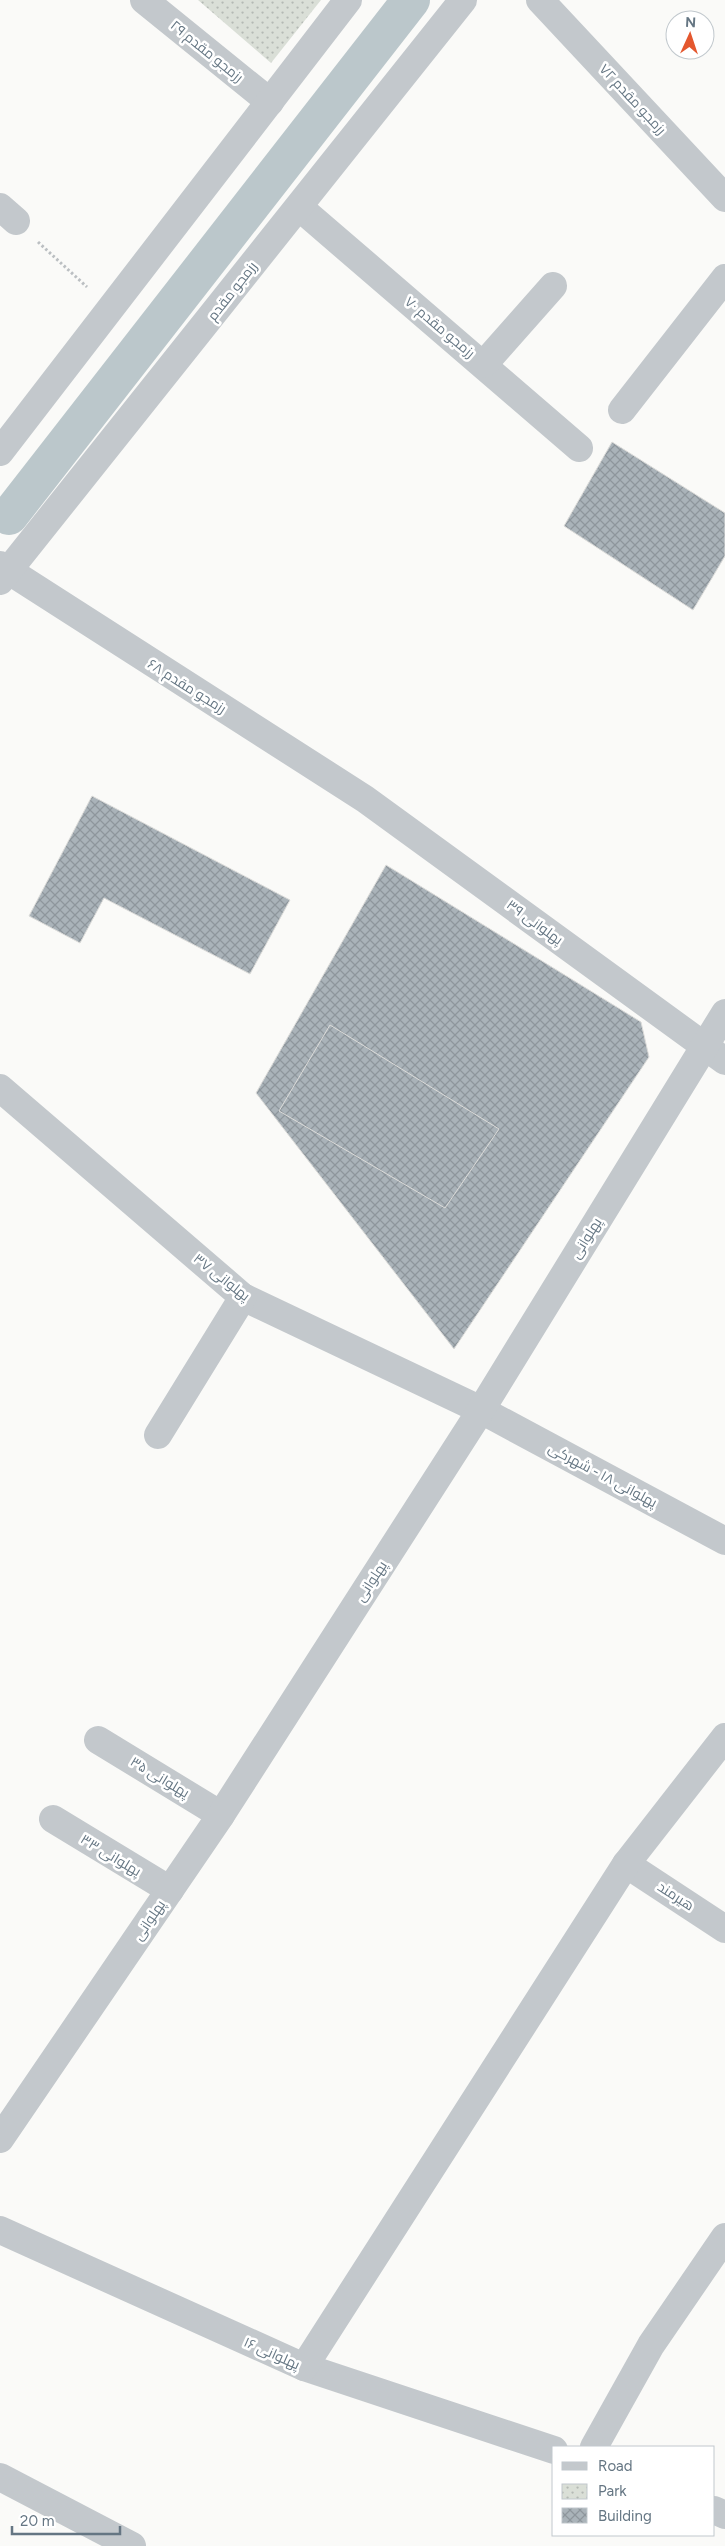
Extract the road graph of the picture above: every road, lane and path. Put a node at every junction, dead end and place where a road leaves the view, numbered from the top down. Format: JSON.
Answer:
{"nodes":[{"id":1,"x":144,"y":0,"type":"edge"},
{"id":2,"x":348,"y":0,"type":"edge"},
{"id":3,"x":463,"y":0,"type":"edge"},
{"id":4,"x":540,"y":0,"type":"edge"},
{"id":5,"x":270,"y":102,"type":"junction"},
{"id":6,"x":725,"y":198,"type":"edge"},
{"id":7,"x":299,"y":207,"type":"junction"},
{"id":8,"x":8,"y":214,"type":"edge"},
{"id":9,"x":725,"y":278,"type":"edge"},
{"id":10,"x":553,"y":286,"type":"dead end"},
{"id":11,"x":111,"y":308,"type":"junction"},
{"id":12,"x":484,"y":364,"type":"junction"},
{"id":13,"x":622,"y":410,"type":"dead end"},
{"id":14,"x":579,"y":448,"type":"dead end"},
{"id":15,"x":0,"y":452,"type":"edge"},
{"id":16,"x":3,"y":573,"type":"edge"},
{"id":17,"x":365,"y":799,"type":"joint"},
{"id":18,"x":725,"y":1013,"type":"edge"},
{"id":19,"x":715,"y":1053,"type":"edge"},
{"id":20,"x":0,"y":1088,"type":"edge"},
{"id":21,"x":243,"y":1297,"type":"junction"},
{"id":22,"x":481,"y":1410,"type":"junction"},
{"id":23,"x":158,"y":1435,"type":"dead end"},
{"id":24,"x":725,"y":1541,"type":"edge"},
{"id":25,"x":725,"y":1737,"type":"edge"},
{"id":26,"x":98,"y":1740,"type":"dead end"},
{"id":27,"x":221,"y":1815,"type":"junction"},
{"id":28,"x":53,"y":1819,"type":"dead end"},
{"id":29,"x":626,"y":1864,"type":"junction"},
{"id":30,"x":170,"y":1890,"type":"junction"},
{"id":31,"x":725,"y":1928,"type":"edge"},
{"id":32,"x":0,"y":2139,"type":"edge"},
{"id":33,"x":0,"y":2230,"type":"edge"},
{"id":34,"x":725,"y":2237,"type":"edge"},
{"id":35,"x":304,"y":2367,"type":"junction"},
{"id":36,"x":595,"y":2446,"type":"edge"},
{"id":37,"x":552,"y":2449,"type":"edge"},
{"id":38,"x":0,"y":2477,"type":"edge"},
{"id":39,"x":132,"y":2546,"type":"edge"}],
"edges":[{"from":1,"to":5,"type":"street","name":"رزمجو مقدم ۲۹"},
{"from":2,"to":5,"type":"street"},
{"from":3,"to":7,"type":"street","name":"رزمجو مقدم"},
{"from":4,"to":6,"type":"street","name":"رزمجو مقدم ۷۲"},
{"from":5,"to":11,"type":"street"},
{"from":7,"to":12,"type":"street","name":"رزمجو مقدم ۷۰"},
{"from":7,"to":16,"type":"street","name":"رزمجو مقدم"},
{"from":8,"to":11,"type":"path"},
{"from":9,"to":13,"type":"street"},
{"from":10,"to":12,"type":"street"},
{"from":11,"to":15,"type":"street"},
{"from":12,"to":14,"type":"street","name":"رزمجو مقدم ۷۰"},
{"from":16,"to":17,"type":"street","name":"رزمجو مقدم ۶۸"},
{"from":17,"to":19,"type":"street","name":"پهلوانی ۳۹"},
{"from":18,"to":19,"type":"street","name":"پهلوانی"},
{"from":19,"to":22,"type":"street","name":"پهلوانی"},
{"from":20,"to":21,"type":"street","name":"پهلوانی ۳۷"},
{"from":21,"to":22,"type":"street","name":"پهلوانی ۳۷"},
{"from":21,"to":23,"type":"street"},
{"from":22,"to":24,"type":"street","name":"پهلوانی ۱۸ - شهرکی"},
{"from":22,"to":27,"type":"street","name":"پهلوانی"},
{"from":25,"to":29,"type":"street"},
{"from":26,"to":27,"type":"street","name":"پهلوانی ۳۵"},
{"from":27,"to":30,"type":"street","name":"پهلوانی"},
{"from":28,"to":30,"type":"street","name":"پهلوانی ۳۳"},
{"from":29,"to":31,"type":"street","name":"هیرمند"},
{"from":29,"to":35,"type":"street"},
{"from":30,"to":32,"type":"street","name":"پهلوانی"},
{"from":33,"to":35,"type":"street","name":"پهلوانی ۱۶"},
{"from":34,"to":36,"type":"street"},
{"from":35,"to":37,"type":"street","name":"پهلوانی ۱۶"},
{"from":38,"to":39,"type":"street"}]}
